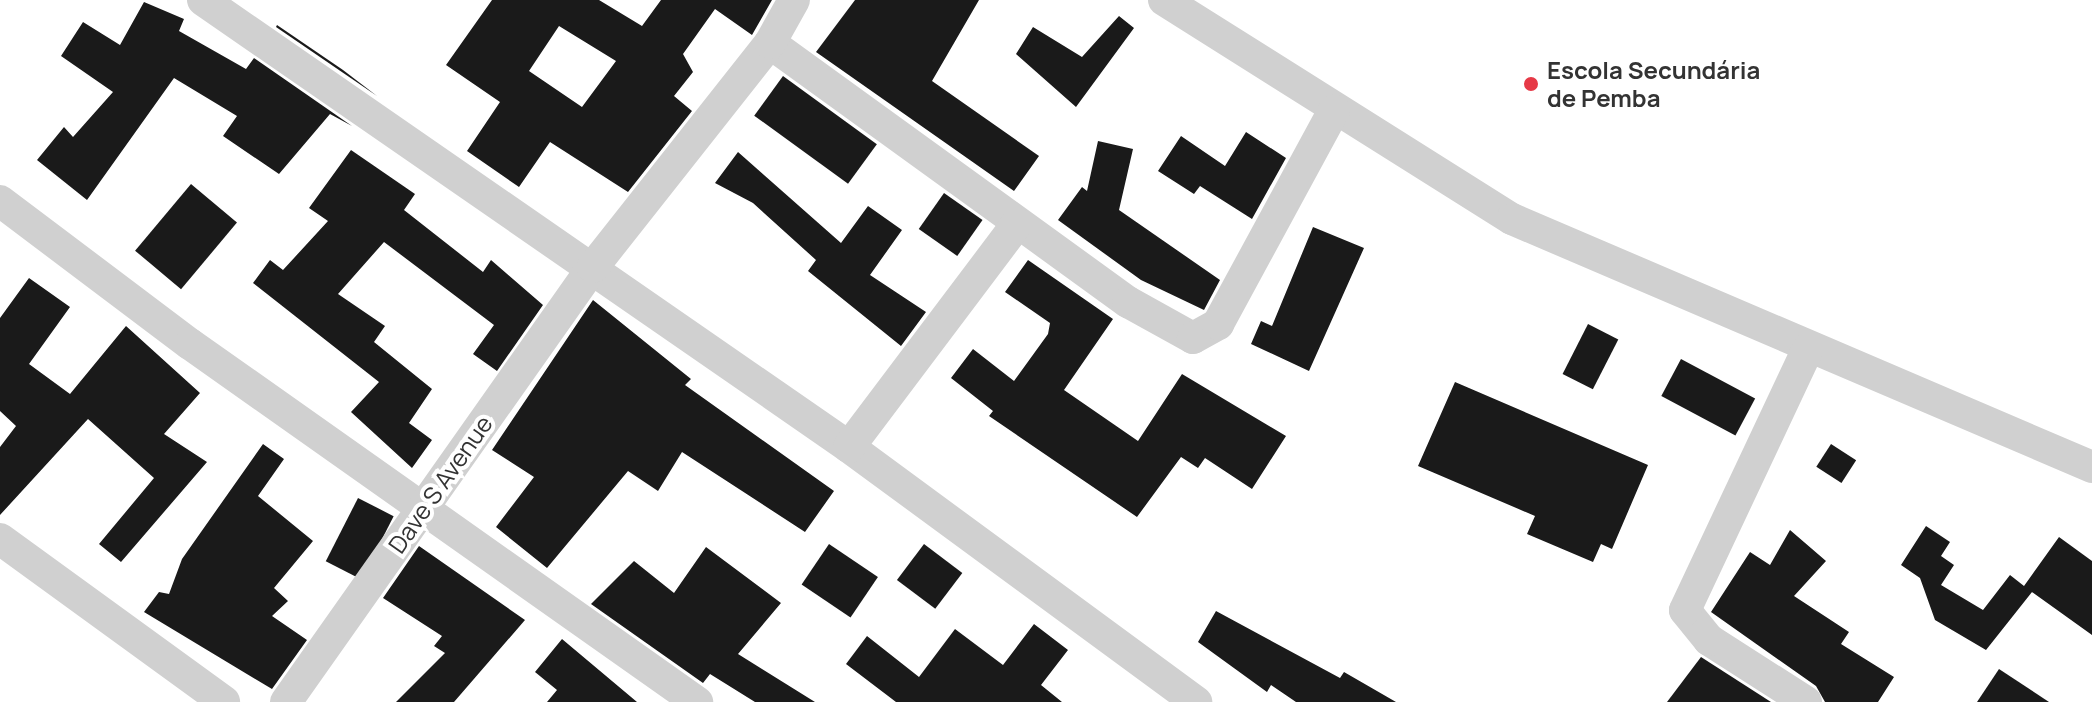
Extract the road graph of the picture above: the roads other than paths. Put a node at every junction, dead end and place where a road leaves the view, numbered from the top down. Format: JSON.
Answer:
{"nodes":[{"id":1,"x":203,"y":0,"type":"edge"},
{"id":2,"x":794,"y":0,"type":"edge"},
{"id":3,"x":1164,"y":0,"type":"edge"},
{"id":4,"x":770,"y":43,"type":"junction"},
{"id":5,"x":1334,"y":110,"type":"junction"},
{"id":6,"x":0,"y":201,"type":"edge"},
{"id":7,"x":1017,"y":224,"type":"junction"},
{"id":8,"x":593,"y":267,"type":"junction"},
{"id":9,"x":1808,"y":349,"type":"junction"},
{"id":10,"x":849,"y":447,"type":"junction"},
{"id":11,"x":2092,"y":467,"type":"edge"},
{"id":12,"x":422,"y":509,"type":"junction"},
{"id":13,"x":0,"y":539,"type":"edge"},
{"id":14,"x":224,"y":702,"type":"edge"},
{"id":15,"x":286,"y":702,"type":"edge"},
{"id":16,"x":697,"y":702,"type":"edge"},
{"id":17,"x":1196,"y":702,"type":"edge"},
{"id":18,"x":1806,"y":702,"type":"edge"}],
"edges":[{"from":1,"to":8,"type":"street"},
{"from":2,"to":4,"type":"street","name":"Dave S Avenue"},
{"from":3,"to":5,"type":"street"},
{"from":4,"to":7,"type":"street"},
{"from":4,"to":8,"type":"street","name":"Dave S Avenue"},
{"from":5,"to":7,"type":"street"},
{"from":5,"to":9,"type":"street"},
{"from":6,"to":12,"type":"street"},
{"from":7,"to":10,"type":"street"},
{"from":8,"to":10,"type":"street"},
{"from":8,"to":12,"type":"street","name":"Dave S Avenue"},
{"from":9,"to":11,"type":"street"},
{"from":9,"to":18,"type":"street"},
{"from":10,"to":17,"type":"street"},
{"from":12,"to":15,"type":"street","name":"Dave S Avenue"},
{"from":12,"to":16,"type":"street"},
{"from":13,"to":14,"type":"street"}]}
